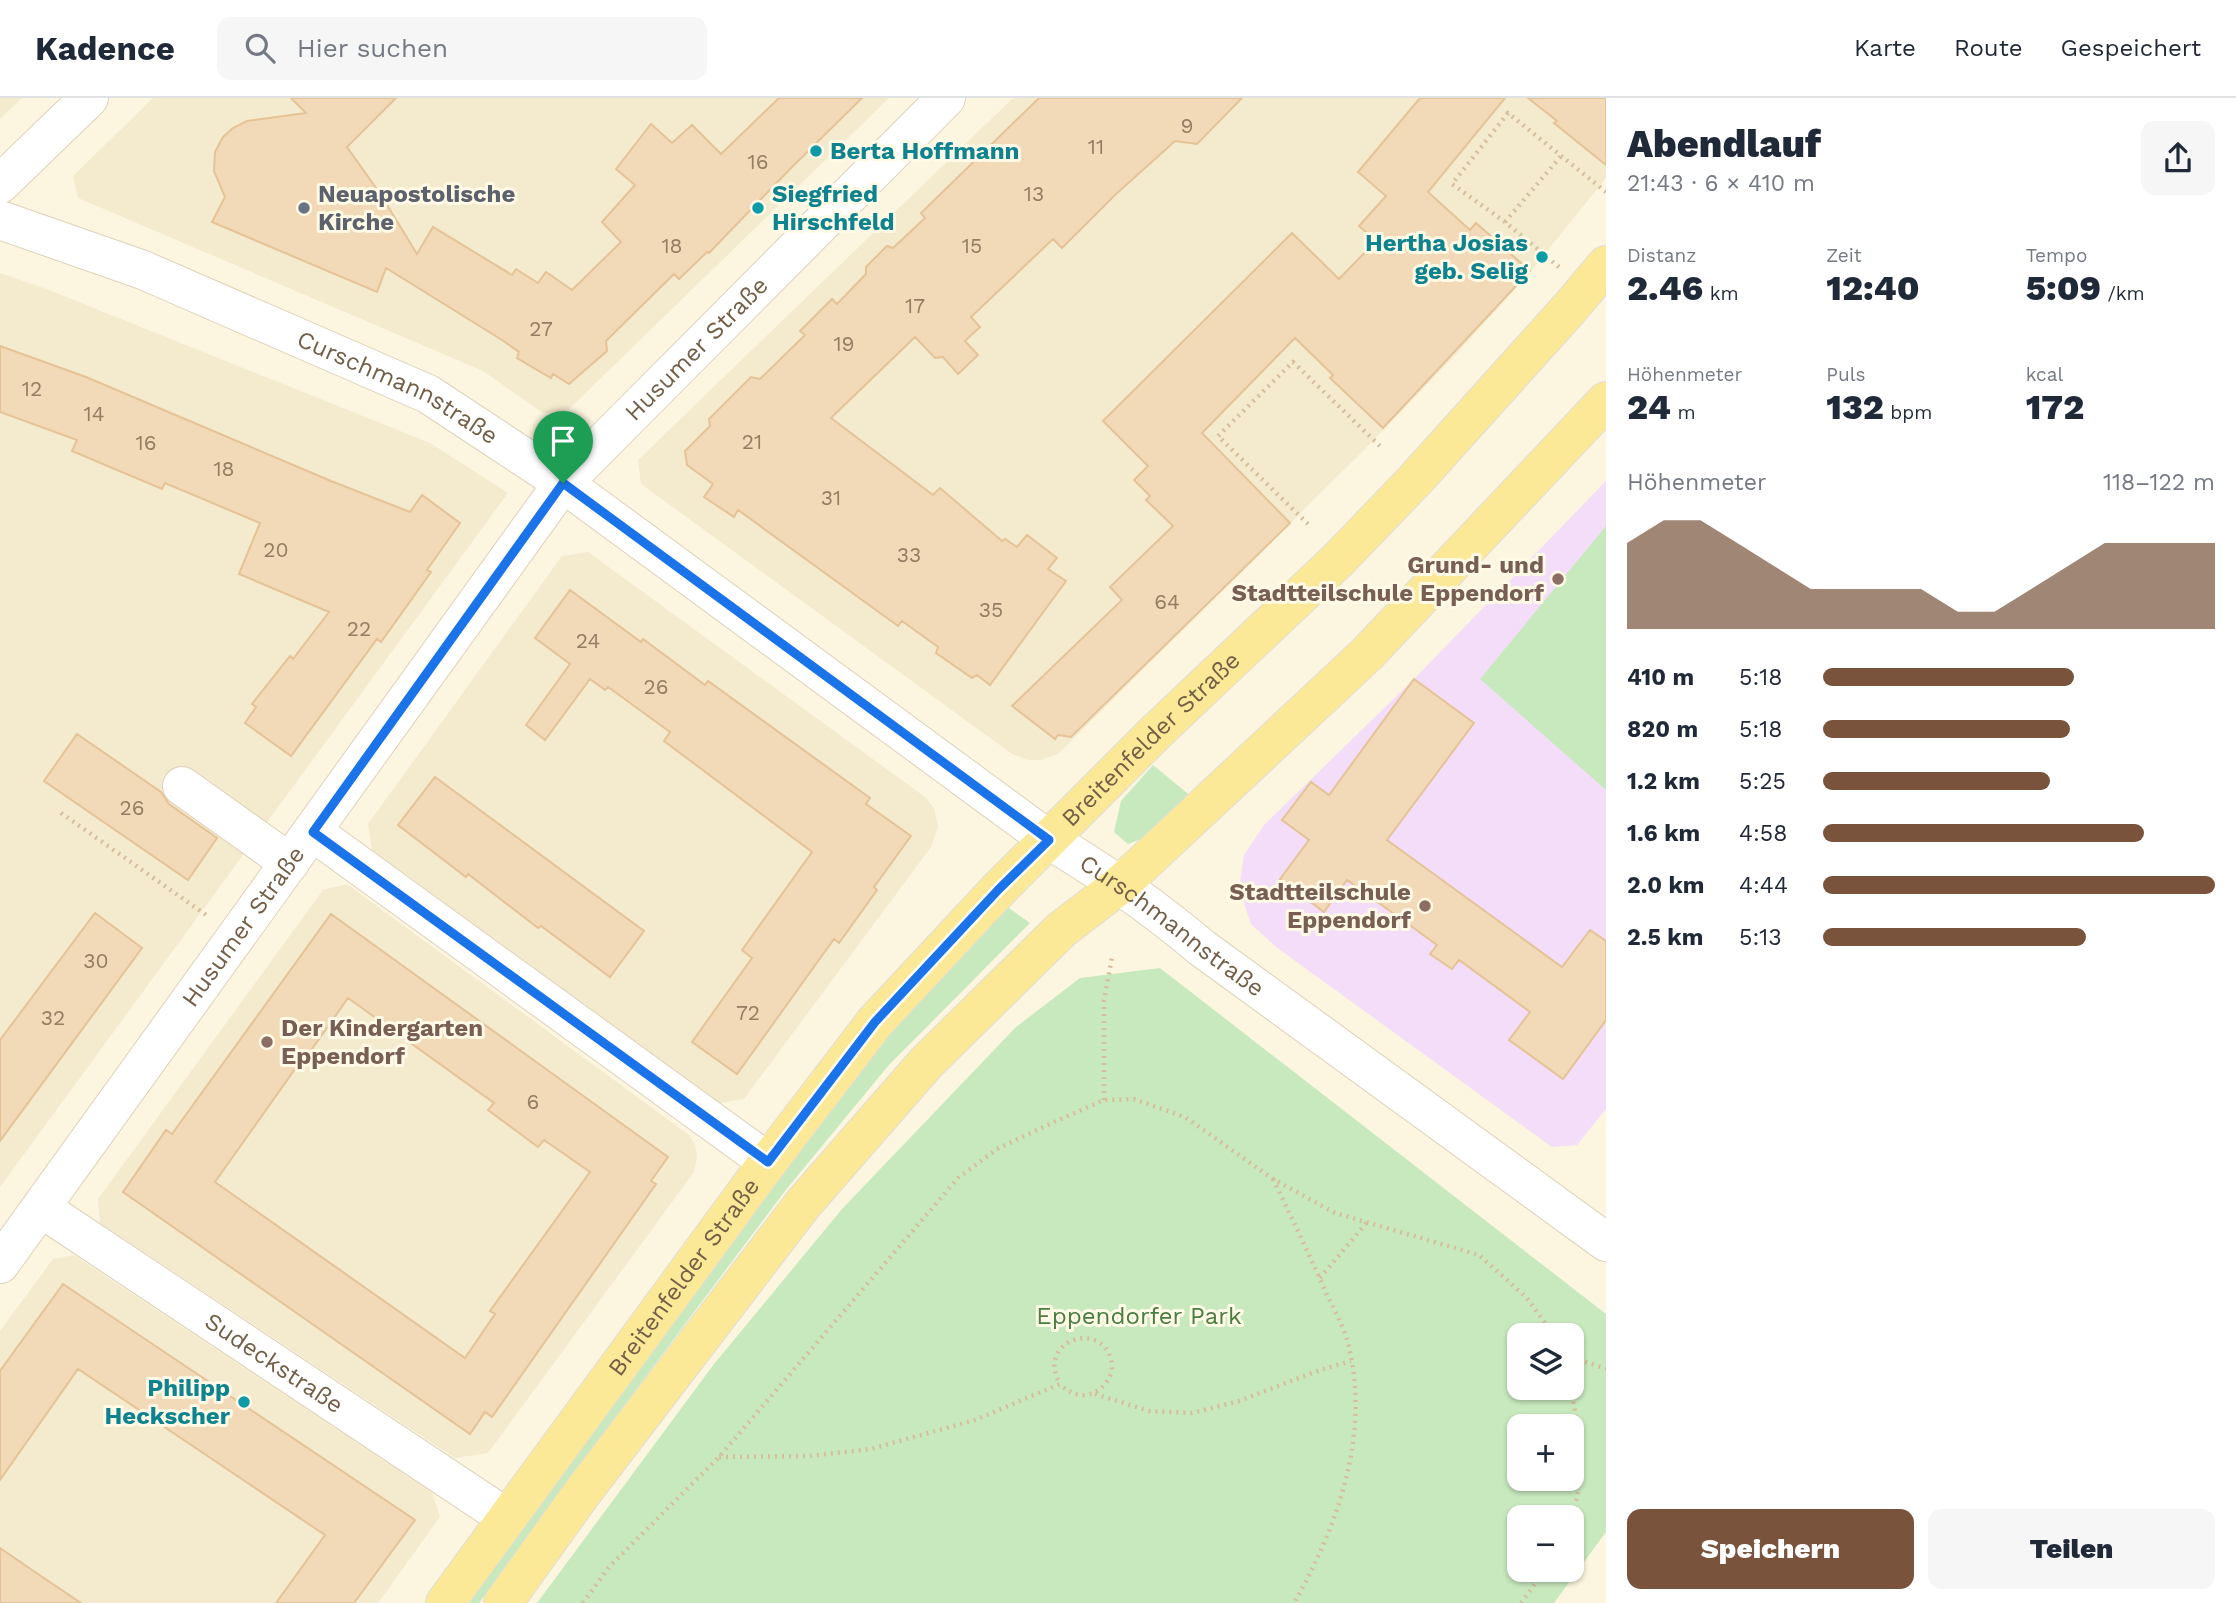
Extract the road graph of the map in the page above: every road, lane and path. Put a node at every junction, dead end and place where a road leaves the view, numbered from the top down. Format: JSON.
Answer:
{"nodes":[{"id":1,"x":89,"y":98,"type":"edge"},
{"id":2,"x":946,"y":98,"type":"edge"},
{"id":3,"x":1561,"y":156,"type":"junction"},
{"id":4,"x":0,"y":184,"type":"edge"},
{"id":5,"x":1606,"y":192,"type":"edge"},
{"id":6,"x":0,"y":220,"type":"edge"},
{"id":7,"x":1505,"y":222,"type":"junction"},
{"id":8,"x":1606,"y":265,"type":"edge"},
{"id":9,"x":1562,"y":269,"type":"dead end"},
{"id":10,"x":1606,"y":401,"type":"edge"},
{"id":11,"x":1382,"y":448,"type":"dead end"},
{"id":12,"x":563,"y":483,"type":"junction"},
{"id":13,"x":1308,"y":524,"type":"dead end"},
{"id":14,"x":182,"y":786,"type":"dead end"},
{"id":15,"x":61,"y":813,"type":"dead end"},
{"id":16,"x":313,"y":832,"type":"junction"},
{"id":17,"x":1049,"y":840,"type":"junction"},
{"id":18,"x":290,"y":863,"type":"junction"},
{"id":19,"x":1121,"y":884,"type":"junction"},
{"id":20,"x":237,"y":936,"type":"junction"},
{"id":21,"x":1112,"y":957,"type":"dead end"},
{"id":22,"x":1104,"y":1100,"type":"junction"},
{"id":23,"x":768,"y":1162,"type":"junction"},
{"id":24,"x":1273,"y":1179,"type":"junction"},
{"id":25,"x":41,"y":1208,"type":"junction"},
{"id":26,"x":1367,"y":1222,"type":"junction"},
{"id":27,"x":1606,"y":1242,"type":"edge"},
{"id":28,"x":0,"y":1264,"type":"edge"},
{"id":29,"x":1320,"y":1278,"type":"junction"},
{"id":30,"x":1545,"y":1323,"type":"edge"},
{"id":31,"x":1351,"y":1361,"type":"junction"},
{"id":32,"x":1584,"y":1361,"type":"edge"},
{"id":33,"x":1606,"y":1368,"type":"edge"},
{"id":34,"x":1060,"y":1384,"type":"junction"},
{"id":35,"x":1094,"y":1394,"type":"junction"},
{"id":36,"x":1573,"y":1400,"type":"edge"},
{"id":37,"x":719,"y":1457,"type":"junction"},
{"id":38,"x":1575,"y":1505,"type":"edge"},
{"id":39,"x":507,"y":1518,"type":"junction"},
{"id":40,"x":1536,"y":1582,"type":"edge"},
{"id":41,"x":445,"y":1603,"type":"edge"},
{"id":42,"x":503,"y":1603,"type":"edge"},
{"id":43,"x":583,"y":1603,"type":"edge"},
{"id":44,"x":1294,"y":1603,"type":"edge"},
{"id":45,"x":1521,"y":1603,"type":"edge"}],
"edges":[{"from":1,"to":4,"type":"street"},
{"from":2,"to":12,"type":"street","name":"Husumer Straße"},
{"from":3,"to":5,"type":"path"},
{"from":3,"to":7,"type":"path"},
{"from":3,"to":7,"type":"path"},
{"from":6,"to":12,"type":"street","name":"Curschmannstraße"},
{"from":7,"to":9,"type":"path"},
{"from":8,"to":17,"type":"main road","name":"Breitenfelder Straße"},
{"from":10,"to":19,"type":"main road","name":"Breitenfelder Straße"},
{"from":11,"to":13,"type":"path"},
{"from":12,"to":16,"type":"street","name":"Husumer Straße"},
{"from":12,"to":17,"type":"street","name":"Curschmannstraße"},
{"from":14,"to":18,"type":"street"},
{"from":15,"to":20,"type":"path"},
{"from":16,"to":18,"type":"street","name":"Husumer Straße"},
{"from":16,"to":23,"type":"street"},
{"from":17,"to":19,"type":"street","name":"Curschmannstraße"},
{"from":17,"to":23,"type":"main road","name":"Breitenfelder Straße"},
{"from":18,"to":20,"type":"street","name":"Husumer Straße"},
{"from":19,"to":27,"type":"street","name":"Curschmannstraße"},
{"from":19,"to":42,"type":"main road","name":"Breitenfelder Straße"},
{"from":20,"to":25,"type":"street","name":"Husumer Straße"},
{"from":21,"to":22,"type":"path"},
{"from":22,"to":24,"type":"path"},
{"from":22,"to":37,"type":"path"},
{"from":23,"to":39,"type":"main road","name":"Breitenfelder Straße"},
{"from":24,"to":26,"type":"path"},
{"from":24,"to":29,"type":"path"},
{"from":25,"to":28,"type":"street","name":"Husumer Straße"},
{"from":25,"to":39,"type":"street","name":"Sudeckstraße"},
{"from":26,"to":29,"type":"path"},
{"from":26,"to":30,"type":"path"},
{"from":29,"to":31,"type":"path"},
{"from":31,"to":35,"type":"path"},
{"from":31,"to":44,"type":"path"},
{"from":32,"to":33,"type":"path"},
{"from":34,"to":35,"type":"path"},
{"from":34,"to":35,"type":"path"},
{"from":34,"to":37,"type":"path"},
{"from":36,"to":38,"type":"path"},
{"from":37,"to":43,"type":"path"},
{"from":39,"to":41,"type":"main road","name":"Breitenfelder Straße"},
{"from":40,"to":45,"type":"path"}]}
